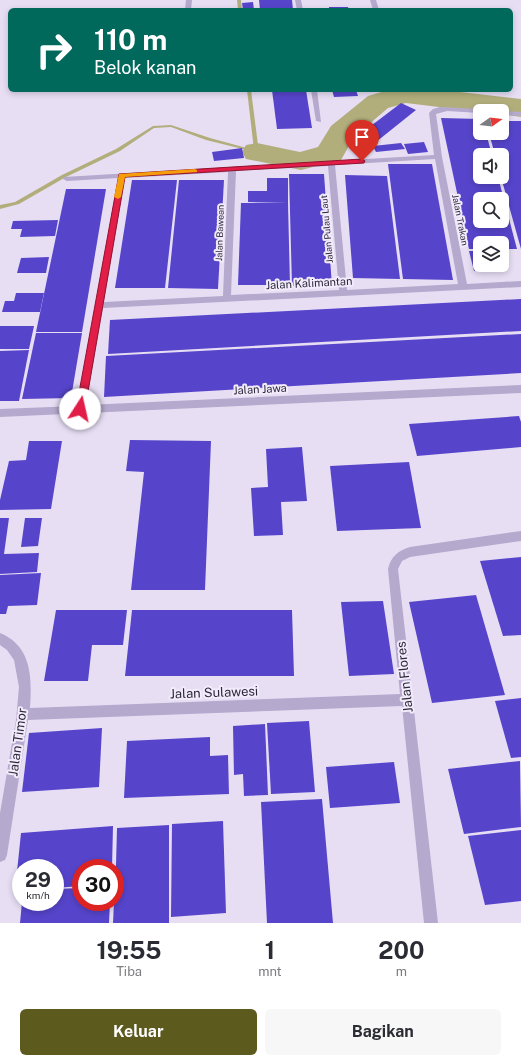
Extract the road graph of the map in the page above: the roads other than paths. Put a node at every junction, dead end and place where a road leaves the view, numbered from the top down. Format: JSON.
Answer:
{"nodes":[{"id":1,"x":314,"y":92,"type":"edge"},
{"id":2,"x":473,"y":111,"type":"edge"},
{"id":3,"x":509,"y":113,"type":"edge"},
{"id":4,"x":521,"y":114,"type":"edge"},
{"id":5,"x":319,"y":121,"type":"dead end"},
{"id":6,"x":438,"y":157,"type":"junction"},
{"id":7,"x":331,"y":163,"type":"junction"},
{"id":8,"x":232,"y":169,"type":"junction"},
{"id":9,"x":122,"y":175,"type":"junction"},
{"id":10,"x":67,"y":179,"type":"dead end"},
{"id":11,"x":521,"y":284,"type":"edge"},
{"id":12,"x":463,"y":286,"type":"junction"},
{"id":13,"x":343,"y":293,"type":"junction"},
{"id":14,"x":227,"y":298,"type":"junction"},
{"id":15,"x":99,"y":305,"type":"junction"},
{"id":16,"x":521,"y":390,"type":"edge"},
{"id":17,"x":80,"y":409,"type":"junction"},
{"id":18,"x":0,"y":413,"type":"edge"},
{"id":19,"x":521,"y":536,"type":"edge"},
{"id":20,"x":0,"y":639,"type":"edge"},
{"id":21,"x":406,"y":700,"type":"junction"},
{"id":22,"x":22,"y":714,"type":"junction"},
{"id":23,"x":0,"y":855,"type":"edge"},
{"id":24,"x":431,"y":923,"type":"edge"}],
"edges":[{"from":1,"to":5,"type":"street"},
{"from":2,"to":6,"type":"street","name":"Jalan Trakan"},
{"from":3,"to":4,"type":"street"},
{"from":6,"to":7,"type":"street"},
{"from":6,"to":12,"type":"street","name":"Jalan Trakan"},
{"from":7,"to":8,"type":"street"},
{"from":7,"to":13,"type":"street","name":"Jalan Pulau Laut"},
{"from":8,"to":9,"type":"street"},
{"from":8,"to":14,"type":"street","name":"Jalan Bawean"},
{"from":9,"to":10,"type":"street"},
{"from":9,"to":15,"type":"street"},
{"from":11,"to":12,"type":"street","name":"Jalan Kalimantan"},
{"from":12,"to":13,"type":"street","name":"Jalan Kalimantan"},
{"from":13,"to":14,"type":"street","name":"Jalan Kalimantan"},
{"from":14,"to":15,"type":"street","name":"Jalan Kalimantan"},
{"from":15,"to":17,"type":"street"},
{"from":16,"to":17,"type":"street","name":"Jalan Jawa"},
{"from":17,"to":18,"type":"street","name":"Jalan Jawa"},
{"from":19,"to":21,"type":"street","name":"Jalan Flores"},
{"from":20,"to":22,"type":"street","name":"Jalan Timor"},
{"from":21,"to":22,"type":"street","name":"Jalan Sulawesi"},
{"from":21,"to":24,"type":"street","name":"Jalan Flores"},
{"from":22,"to":23,"type":"street","name":"Jalan Timor"}]}
